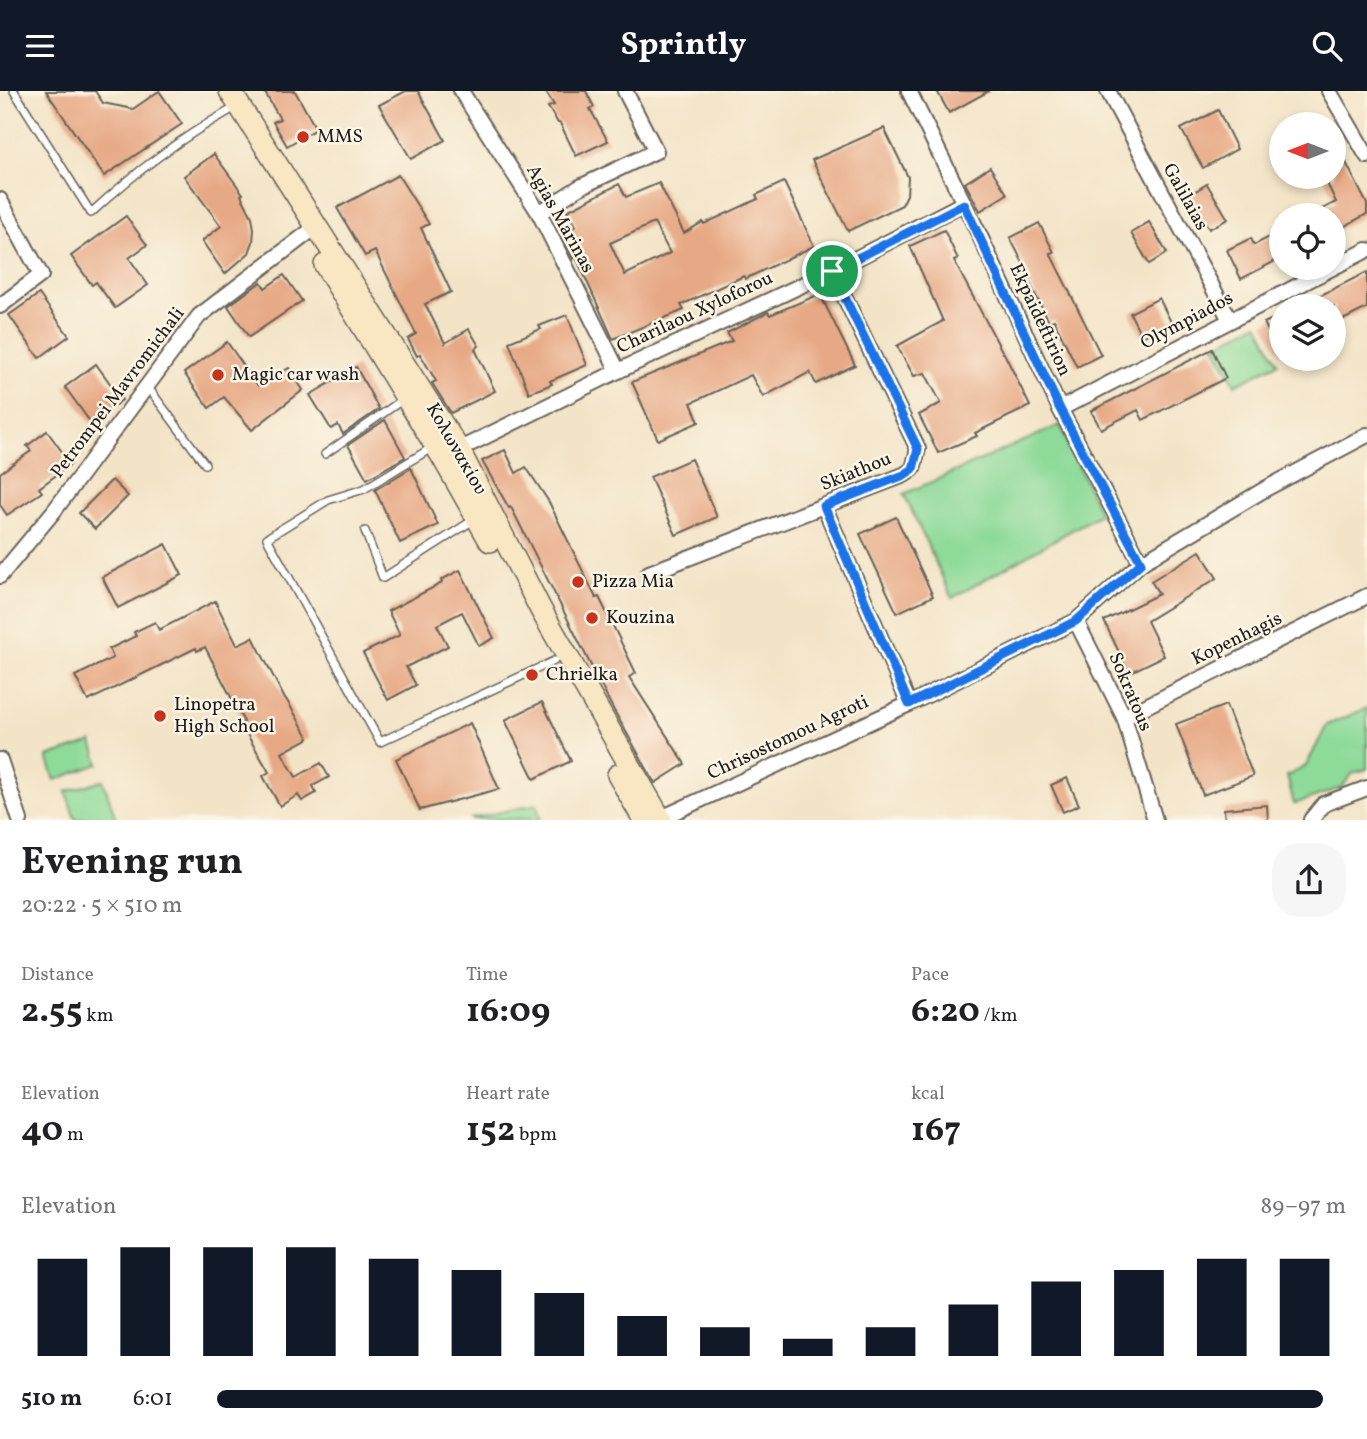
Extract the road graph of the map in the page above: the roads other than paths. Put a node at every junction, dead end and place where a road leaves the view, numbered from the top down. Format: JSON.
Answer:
{"nodes":[{"id":1,"x":14,"y":91,"type":"edge"},
{"id":2,"x":216,"y":91,"type":"edge"},
{"id":3,"x":461,"y":91,"type":"edge"},
{"id":4,"x":625,"y":91,"type":"edge"},
{"id":5,"x":909,"y":91,"type":"edge"},
{"id":6,"x":1108,"y":91,"type":"edge"},
{"id":7,"x":1329,"y":91,"type":"edge"},
{"id":8,"x":229,"y":101,"type":"edge"},
{"id":9,"x":1367,"y":156,"type":"edge"},
{"id":10,"x":0,"y":200,"type":"edge"},
{"id":11,"x":964,"y":204,"type":"junction"},
{"id":12,"x":539,"y":213,"type":"junction"},
{"id":13,"x":311,"y":230,"type":"junction"},
{"id":14,"x":1367,"y":250,"type":"edge"},
{"id":15,"x":1346,"y":260,"type":"edge"},
{"id":16,"x":832,"y":271,"type":"junction"},
{"id":17,"x":1308,"y":280,"type":"edge"},
{"id":18,"x":0,"y":306,"type":"edge"},
{"id":19,"x":1230,"y":320,"type":"junction"},
{"id":20,"x":618,"y":371,"type":"junction"},
{"id":21,"x":146,"y":384,"type":"junction"},
{"id":22,"x":406,"y":398,"type":"junction"},
{"id":23,"x":1060,"y":409,"type":"junction"},
{"id":24,"x":1367,"y":435,"type":"edge"},
{"id":25,"x":446,"y":451,"type":"junction"},
{"id":26,"x":325,"y":454,"type":"dead end"},
{"id":27,"x":205,"y":464,"type":"dead end"},
{"id":28,"x":824,"y":506,"type":"junction"},
{"id":29,"x":477,"y":518,"type":"junction"},
{"id":30,"x":365,"y":531,"type":"dead end"},
{"id":31,"x":1141,"y":563,"type":"junction"},
{"id":32,"x":649,"y":573,"type":"dead end"},
{"id":33,"x":0,"y":576,"type":"edge"},
{"id":34,"x":1367,"y":596,"type":"edge"},
{"id":35,"x":1076,"y":621,"type":"junction"},
{"id":36,"x":554,"y":661,"type":"junction"},
{"id":37,"x":909,"y":704,"type":"junction"},
{"id":38,"x":1124,"y":717,"type":"junction"},
{"id":39,"x":0,"y":760,"type":"edge"},
{"id":40,"x":1367,"y":788,"type":"edge"},
{"id":41,"x":1149,"y":816,"type":"edge"},
{"id":42,"x":655,"y":819,"type":"edge"},
{"id":43,"x":20,"y":820,"type":"edge"},
{"id":44,"x":1311,"y":820,"type":"edge"}],
"edges":[{"from":1,"to":8,"type":"lane"},
{"from":2,"to":8,"type":"main road","name":"Κολωνακίου"},
{"from":3,"to":12,"type":"street","name":"Agias Marinas"},
{"from":4,"to":12,"type":"street"},
{"from":5,"to":11,"type":"street","name":"Ekpaideftirion"},
{"from":6,"to":19,"type":"street","name":"Galilaias"},
{"from":7,"to":9,"type":"street"},
{"from":8,"to":13,"type":"main road","name":"Κολωνακίου"},
{"from":10,"to":18,"type":"street"},
{"from":11,"to":16,"type":"street","name":"Charilaou Xyloforou"},
{"from":11,"to":23,"type":"street","name":"Ekpaideftirion"},
{"from":12,"to":20,"type":"street","name":"Agias Marinas"},
{"from":13,"to":21,"type":"street","name":"Petrompei Mavromichali"},
{"from":13,"to":22,"type":"main road","name":"Κολωνακίου"},
{"from":13,"to":25,"type":"main road","name":"Κολωνακίου"},
{"from":14,"to":15,"type":"street","name":"Olympiados"},
{"from":16,"to":20,"type":"street","name":"Charilaou Xyloforou"},
{"from":16,"to":28,"type":"street","name":"Skiathou"},
{"from":17,"to":19,"type":"street","name":"Olympiados"},
{"from":19,"to":23,"type":"street","name":"Olympiados"},
{"from":20,"to":25,"type":"street","name":"Charilaou Xyloforou"},
{"from":21,"to":27,"type":"lane"},
{"from":21,"to":33,"type":"street","name":"Petrompei Mavromichali"},
{"from":22,"to":25,"type":"main road","name":"Κολωνακίου"},
{"from":22,"to":26,"type":"lane"},
{"from":23,"to":31,"type":"street","name":"Ekpaideftirion"},
{"from":24,"to":31,"type":"street","name":"Chrisostomou Agroti"},
{"from":25,"to":29,"type":"main road","name":"Κολωνακίου"},
{"from":25,"to":36,"type":"lane"},
{"from":25,"to":42,"type":"main road","name":"Κολωνακίου"},
{"from":28,"to":32,"type":"street","name":"Skiathou"},
{"from":28,"to":37,"type":"street"},
{"from":29,"to":30,"type":"lane"},
{"from":29,"to":36,"type":"main road","name":"Κολωνακίου"},
{"from":31,"to":35,"type":"street","name":"Chrisostomou Agroti"},
{"from":34,"to":38,"type":"street","name":"Kopenhagis"},
{"from":35,"to":37,"type":"street","name":"Chrisostomou Agroti"},
{"from":35,"to":38,"type":"street","name":"Sokratous"},
{"from":36,"to":42,"type":"main road","name":"Κολωνακίου"},
{"from":37,"to":42,"type":"street","name":"Chrisostomou Agroti"},
{"from":38,"to":41,"type":"street","name":"Sokratous"},
{"from":39,"to":43,"type":"street"},
{"from":40,"to":44,"type":"street"}]}
